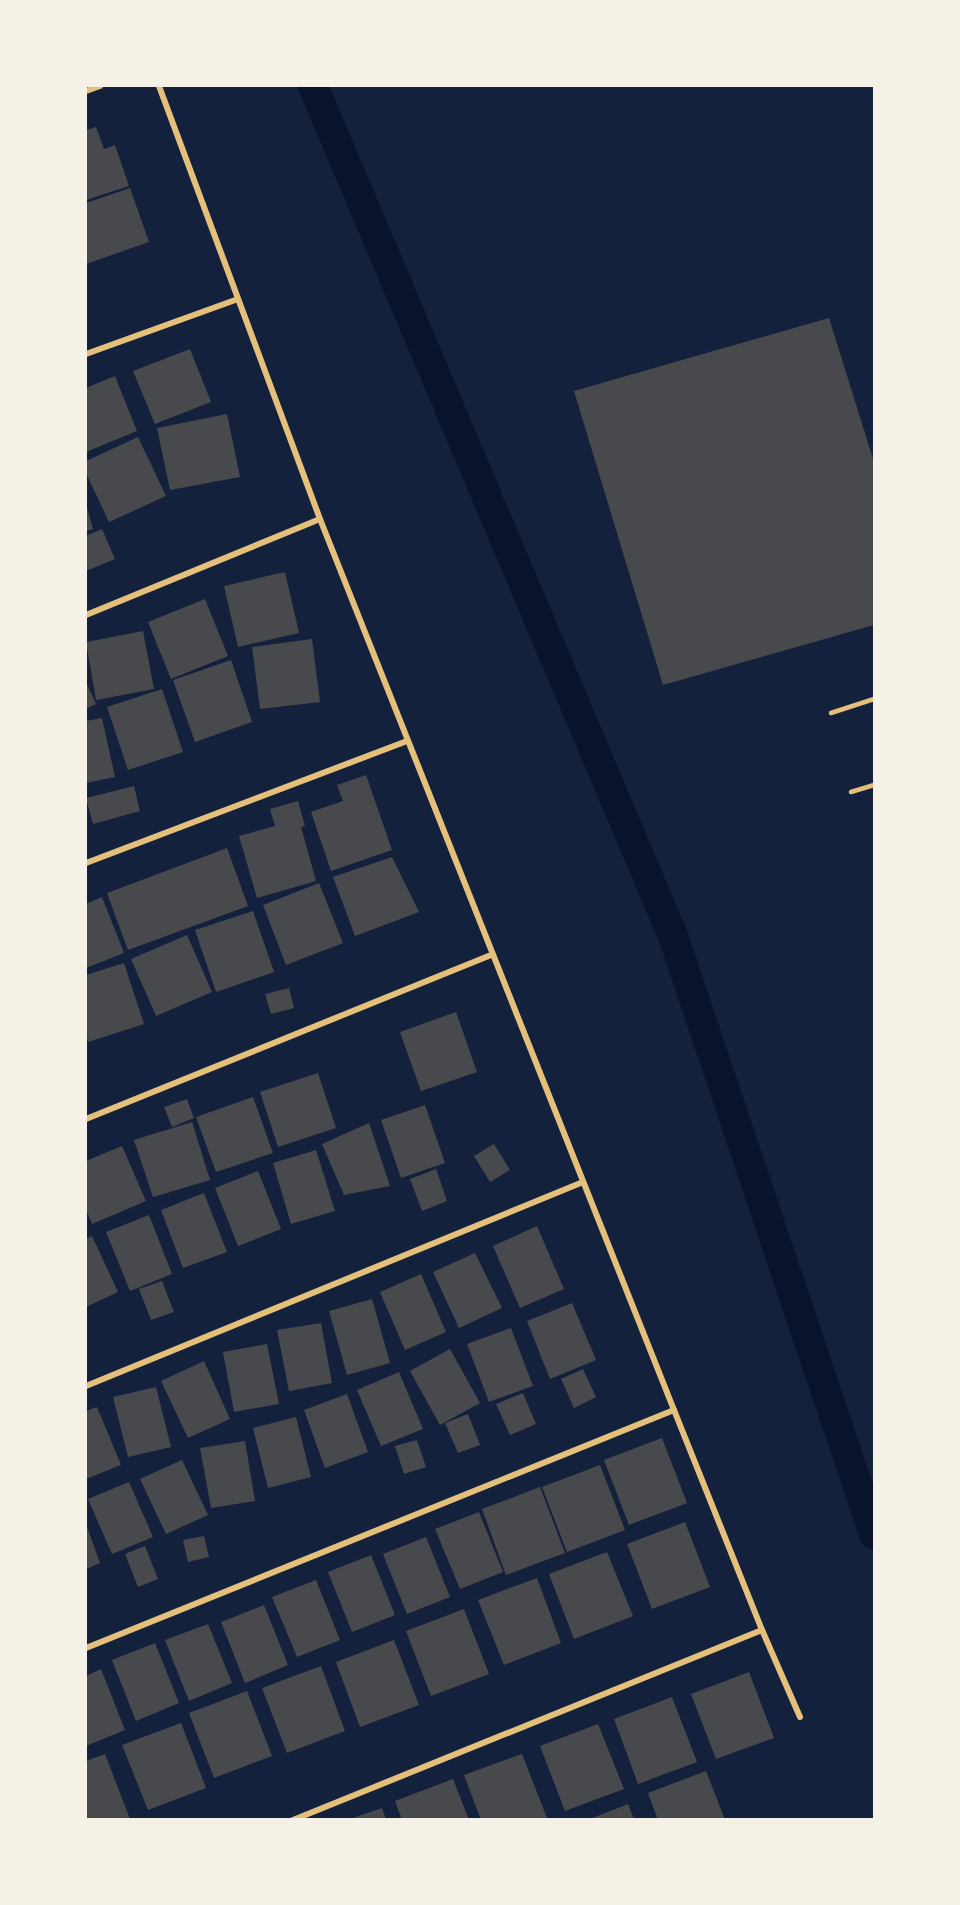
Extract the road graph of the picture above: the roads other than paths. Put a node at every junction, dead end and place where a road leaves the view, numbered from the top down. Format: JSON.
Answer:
{"nodes":[{"id":1,"x":100,"y":86,"type":"edge"},
{"id":2,"x":159,"y":86,"type":"edge"},
{"id":3,"x":86,"y":91,"type":"edge"},
{"id":4,"x":238,"y":299,"type":"junction"},
{"id":5,"x":86,"y":354,"type":"edge"},
{"id":6,"x":320,"y":519,"type":"junction"},
{"id":7,"x":86,"y":615,"type":"edge"},
{"id":8,"x":874,"y":699,"type":"edge"},
{"id":9,"x":831,"y":713,"type":"dead end"},
{"id":10,"x":407,"y":741,"type":"junction"},
{"id":11,"x":874,"y":785,"type":"edge"},
{"id":12,"x":850,"y":792,"type":"dead end"},
{"id":13,"x":86,"y":863,"type":"edge"},
{"id":14,"x":491,"y":955,"type":"junction"},
{"id":15,"x":86,"y":1119,"type":"edge"},
{"id":16,"x":583,"y":1182,"type":"junction"},
{"id":17,"x":86,"y":1386,"type":"edge"},
{"id":18,"x":674,"y":1410,"type":"junction"},
{"id":19,"x":762,"y":1630,"type":"junction"},
{"id":20,"x":86,"y":1648,"type":"edge"},
{"id":21,"x":800,"y":1717,"type":"dead end"},
{"id":22,"x":293,"y":1820,"type":"edge"}],
"edges":[{"from":1,"to":3,"type":"street"},
{"from":2,"to":4,"type":"street"},
{"from":4,"to":5,"type":"street"},
{"from":4,"to":6,"type":"street"},
{"from":6,"to":7,"type":"street"},
{"from":6,"to":10,"type":"street"},
{"from":8,"to":9,"type":"lane"},
{"from":10,"to":13,"type":"street"},
{"from":10,"to":14,"type":"street"},
{"from":11,"to":12,"type":"lane"},
{"from":14,"to":15,"type":"street"},
{"from":14,"to":16,"type":"street"},
{"from":16,"to":17,"type":"street"},
{"from":16,"to":18,"type":"street"},
{"from":18,"to":19,"type":"street"},
{"from":18,"to":20,"type":"street"},
{"from":19,"to":21,"type":"street"},
{"from":19,"to":22,"type":"street"}]}
